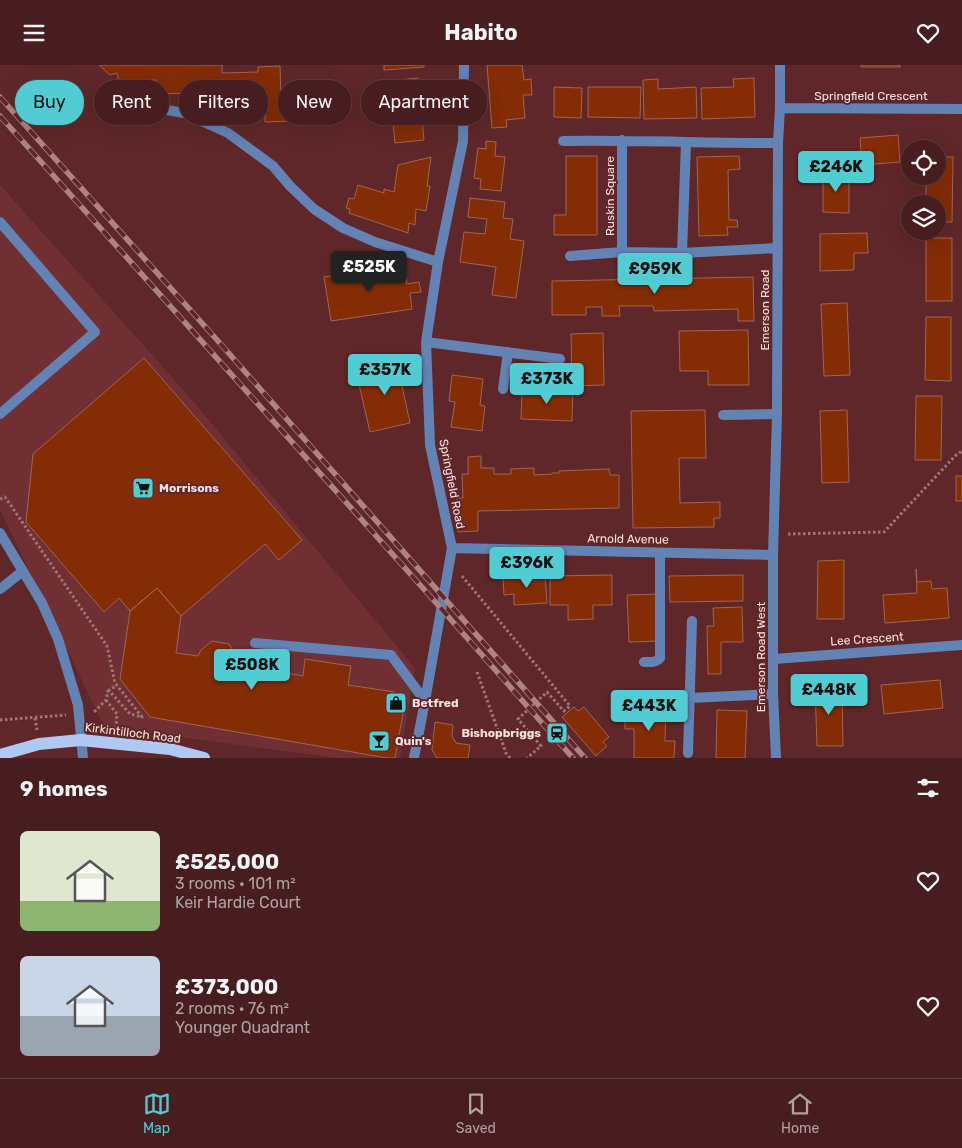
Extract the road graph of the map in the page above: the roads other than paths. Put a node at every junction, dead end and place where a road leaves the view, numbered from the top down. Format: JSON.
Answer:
{"nodes":[{"id":1,"x":464,"y":65,"type":"edge"},
{"id":2,"x":780,"y":65,"type":"edge"},
{"id":3,"x":780,"y":108,"type":"junction"},
{"id":4,"x":962,"y":109,"type":"edge"},
{"id":5,"x":169,"y":110,"type":"edge"},
{"id":6,"x":622,"y":140,"type":"junction"},
{"id":7,"x":563,"y":141,"type":"dead end"},
{"id":8,"x":686,"y":143,"type":"junction"},
{"id":9,"x":778,"y":143,"type":"junction"},
{"id":10,"x":0,"y":222,"type":"edge"},
{"id":11,"x":778,"y":248,"type":"junction"},
{"id":12,"x":622,"y":252,"type":"junction"},
{"id":13,"x":682,"y":253,"type":"junction"},
{"id":14,"x":570,"y":256,"type":"dead end"},
{"id":15,"x":438,"y":262,"type":"junction"},
{"id":16,"x":426,"y":341,"type":"junction"},
{"id":17,"x":508,"y":353,"type":"junction"},
{"id":18,"x":560,"y":359,"type":"dead end"},
{"id":19,"x":504,"y":389,"type":"dead end"},
{"id":20,"x":0,"y":414,"type":"edge"},
{"id":21,"x":777,"y":414,"type":"junction"},
{"id":22,"x":723,"y":415,"type":"dead end"},
{"id":23,"x":0,"y":533,"type":"edge"},
{"id":24,"x":452,"y":548,"type":"junction"},
{"id":25,"x":660,"y":553,"type":"junction"},
{"id":26,"x":773,"y":555,"type":"junction"},
{"id":27,"x":23,"y":571,"type":"junction"},
{"id":28,"x":0,"y":589,"type":"edge"},
{"id":29,"x":692,"y":621,"type":"dead end"},
{"id":30,"x":255,"y":643,"type":"dead end"},
{"id":31,"x":962,"y":645,"type":"edge"},
{"id":32,"x":774,"y":659,"type":"junction"},
{"id":33,"x":644,"y":662,"type":"dead end"},
{"id":34,"x":773,"y":694,"type":"junction"},
{"id":35,"x":690,"y":698,"type":"junction"},
{"id":36,"x":425,"y":701,"type":"junction"},
{"id":37,"x":81,"y":740,"type":"junction"},
{"id":38,"x":688,"y":753,"type":"dead end"},
{"id":39,"x":0,"y":755,"type":"edge"},
{"id":40,"x":83,"y":758,"type":"edge"},
{"id":41,"x":204,"y":758,"type":"edge"},
{"id":42,"x":414,"y":758,"type":"edge"},
{"id":43,"x":776,"y":758,"type":"edge"}],
"edges":[{"from":1,"to":15,"type":"street","name":"Springfield Road"},
{"from":2,"to":3,"type":"street","name":"Emerson Road"},
{"from":3,"to":4,"type":"street","name":"Springfield Crescent"},
{"from":3,"to":9,"type":"street","name":"Emerson Road"},
{"from":5,"to":15,"type":"street"},
{"from":6,"to":7,"type":"street","name":"Ruskin Square"},
{"from":6,"to":8,"type":"street","name":"Ruskin Square"},
{"from":6,"to":12,"type":"street","name":"Ruskin Square"},
{"from":8,"to":9,"type":"street","name":"Ruskin Square"},
{"from":8,"to":13,"type":"street"},
{"from":9,"to":11,"type":"street","name":"Emerson Road"},
{"from":10,"to":20,"type":"street"},
{"from":11,"to":13,"type":"street","name":"Ruskin Square"},
{"from":11,"to":21,"type":"street","name":"Emerson Road"},
{"from":12,"to":13,"type":"street","name":"Ruskin Square"},
{"from":12,"to":14,"type":"street","name":"Ruskin Square"},
{"from":15,"to":16,"type":"street","name":"Springfield Road"},
{"from":16,"to":17,"type":"street"},
{"from":16,"to":24,"type":"street","name":"Springfield Road"},
{"from":17,"to":18,"type":"street"},
{"from":17,"to":19,"type":"street"},
{"from":21,"to":22,"type":"street"},
{"from":21,"to":26,"type":"street","name":"Emerson Road"},
{"from":23,"to":27,"type":"street"},
{"from":24,"to":25,"type":"street","name":"Arnold Avenue"},
{"from":24,"to":36,"type":"street","name":"Springfield Road"},
{"from":25,"to":26,"type":"street","name":"Arnold Avenue"},
{"from":25,"to":33,"type":"street"},
{"from":26,"to":32,"type":"street","name":"Emerson Road West"},
{"from":27,"to":28,"type":"street"},
{"from":27,"to":37,"type":"street"},
{"from":29,"to":35,"type":"street"},
{"from":30,"to":36,"type":"street"},
{"from":31,"to":32,"type":"street","name":"Lee Crescent"},
{"from":32,"to":34,"type":"street","name":"Emerson Road West"},
{"from":34,"to":35,"type":"street"},
{"from":34,"to":43,"type":"street","name":"Emerson Road West"},
{"from":35,"to":38,"type":"street"},
{"from":36,"to":42,"type":"street","name":"Springfield Road"},
{"from":37,"to":39,"type":"main road","name":"Kirkintilloch Road"},
{"from":37,"to":40,"type":"street"},
{"from":37,"to":41,"type":"main road","name":"Kirkintilloch Road"}]}
